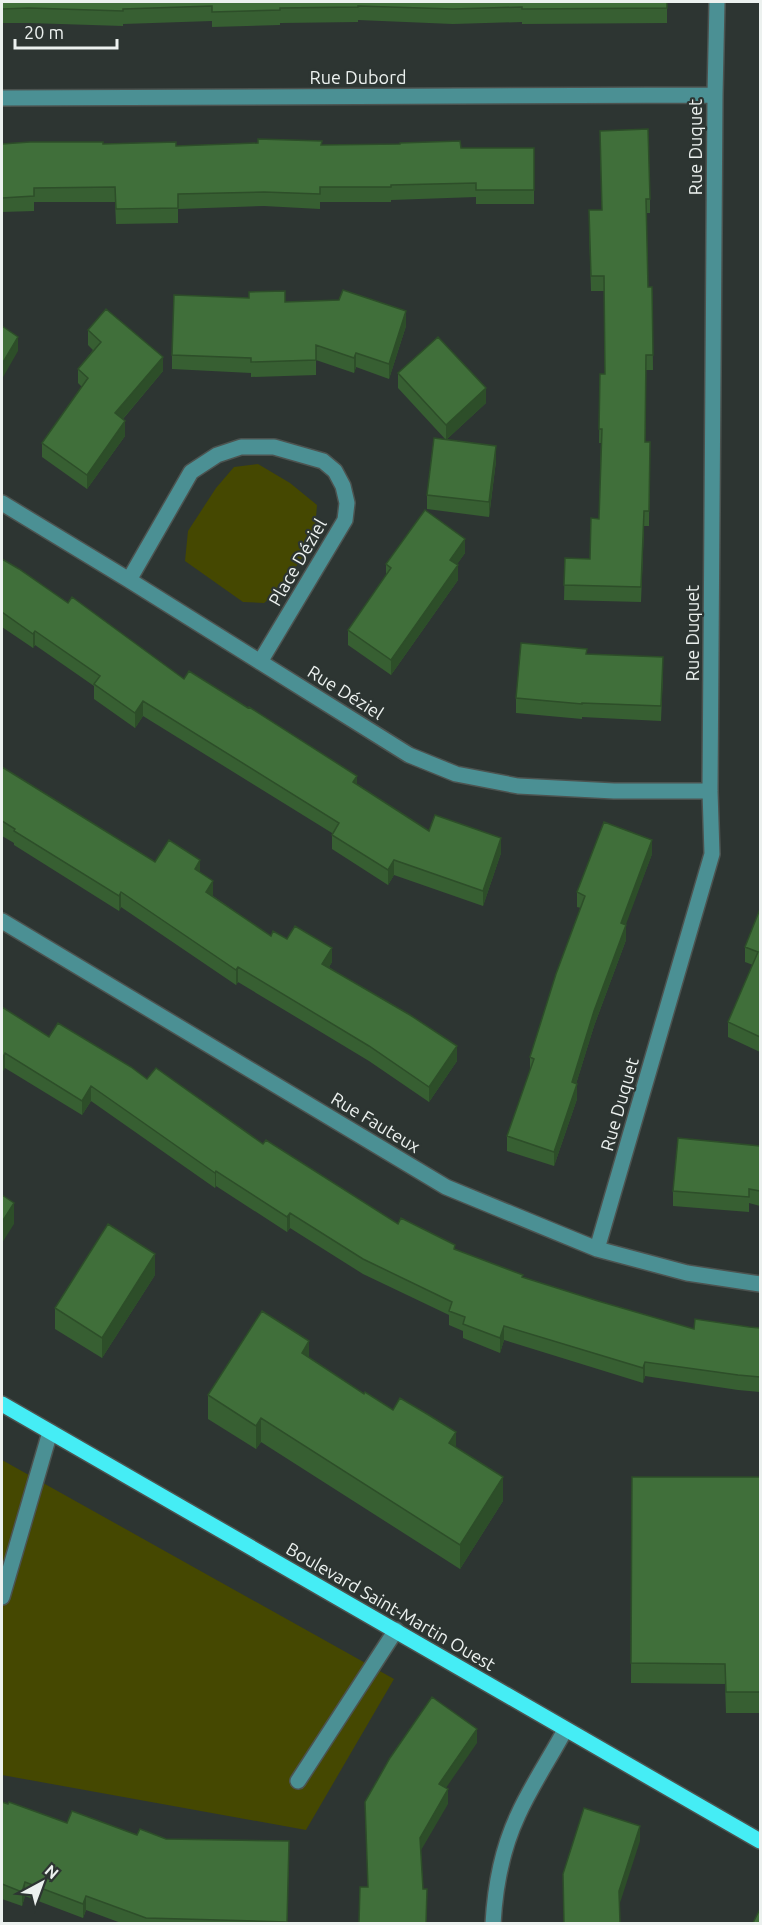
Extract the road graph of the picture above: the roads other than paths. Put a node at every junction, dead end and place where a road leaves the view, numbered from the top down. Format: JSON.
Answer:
{"nodes":[{"id":1,"x":717,"y":2,"type":"edge"},
{"id":2,"x":715,"y":95,"type":"junction"},
{"id":3,"x":2,"y":98,"type":"edge"},
{"id":4,"x":2,"y":503,"type":"edge"},
{"id":5,"x":129,"y":580,"type":"junction"},
{"id":6,"x":260,"y":662,"type":"junction"},
{"id":7,"x":710,"y":791,"type":"junction"},
{"id":8,"x":2,"y":921,"type":"edge"},
{"id":9,"x":597,"y":1249,"type":"junction"},
{"id":10,"x":760,"y":1284,"type":"edge"},
{"id":11,"x":2,"y":1404,"type":"edge"},
{"id":12,"x":50,"y":1432,"type":"junction"},
{"id":13,"x":2,"y":1597,"type":"edge"},
{"id":14,"x":396,"y":1630,"type":"junction"},
{"id":15,"x":565,"y":1730,"type":"junction"},
{"id":16,"x":298,"y":1781,"type":"dead end"},
{"id":17,"x":760,"y":1841,"type":"edge"},
{"id":18,"x":493,"y":1923,"type":"edge"}],
"edges":[{"from":1,"to":2,"type":"street","name":"Rue Duquet"},
{"from":2,"to":3,"type":"street","name":"Rue Dubord"},
{"from":2,"to":7,"type":"street","name":"Rue Duquet"},
{"from":4,"to":5,"type":"street","name":"Rue Déziel"},
{"from":5,"to":6,"type":"street","name":"Rue Déziel"},
{"from":5,"to":6,"type":"street","name":"Place Déziel"},
{"from":6,"to":7,"type":"street","name":"Rue Déziel"},
{"from":7,"to":9,"type":"street","name":"Rue Duquet"},
{"from":8,"to":9,"type":"street","name":"Rue Fauteux"},
{"from":9,"to":10,"type":"street","name":"Rue Fauteux"},
{"from":11,"to":12,"type":"main road","name":"Boulevard Saint-Martin Ouest"},
{"from":12,"to":13,"type":"street"},
{"from":12,"to":14,"type":"main road","name":"Boulevard Saint-Martin Ouest"},
{"from":14,"to":15,"type":"main road","name":"Boulevard Saint-Martin Ouest"},
{"from":14,"to":16,"type":"street"},
{"from":15,"to":17,"type":"main road","name":"Boulevard Saint-Martin Ouest"},
{"from":15,"to":18,"type":"street"}]}
